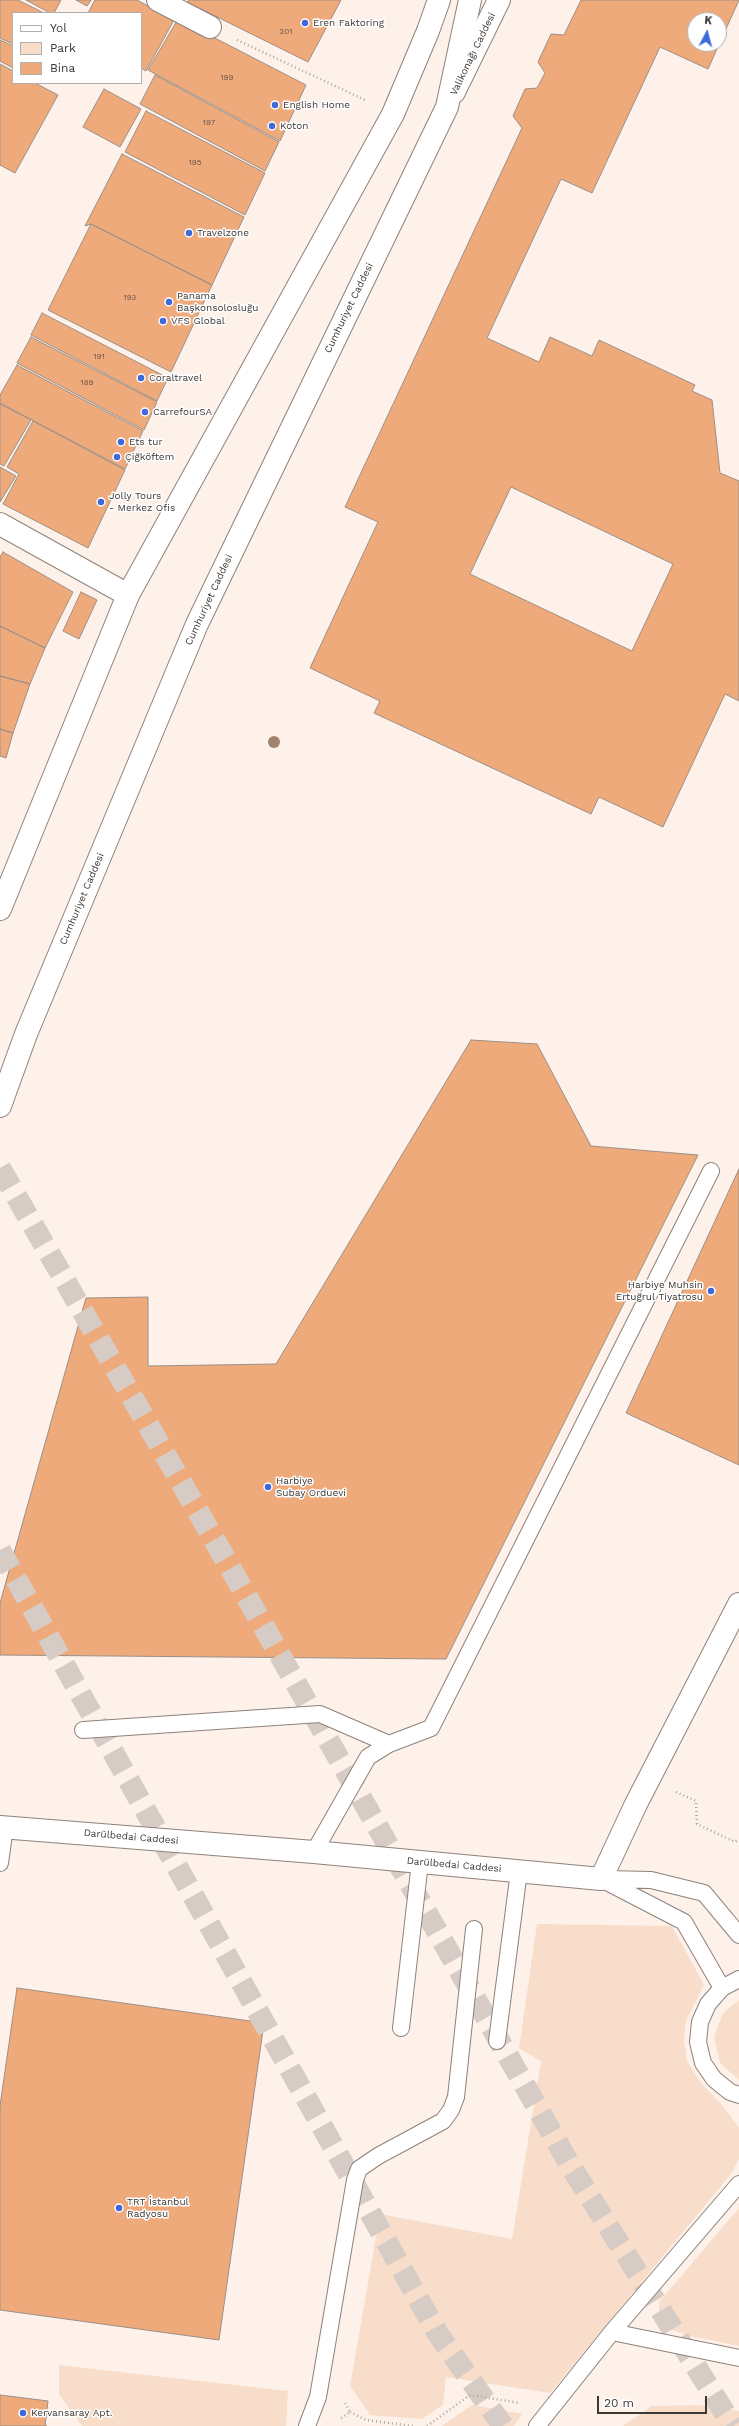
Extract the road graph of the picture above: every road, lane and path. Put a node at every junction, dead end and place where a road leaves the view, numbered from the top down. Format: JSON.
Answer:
{"nodes":[{"id":1,"x":158,"y":0,"type":"edge"},
{"id":2,"x":439,"y":0,"type":"edge"},
{"id":3,"x":470,"y":0,"type":"edge"},
{"id":4,"x":499,"y":0,"type":"edge"},
{"id":5,"x":210,"y":28,"type":"joint"},
{"id":6,"x":447,"y":107,"type":"junction"},
{"id":7,"x":394,"y":114,"type":"junction"},
{"id":8,"x":0,"y":524,"type":"edge"},
{"id":9,"x":128,"y":595,"type":"junction"},
{"id":10,"x":0,"y":909,"type":"edge"},
{"id":11,"x":0,"y":1106,"type":"edge"},
{"id":12,"x":711,"y":1171,"type":"dead end"},
{"id":13,"x":739,"y":1604,"type":"edge"},
{"id":14,"x":83,"y":1730,"type":"dead end"},
{"id":15,"x":389,"y":1744,"type":"junction"},
{"id":16,"x":649,"y":1779,"type":"junction"},
{"id":17,"x":2,"y":1827,"type":"edge"},
{"id":18,"x":739,"y":1839,"type":"edge"},
{"id":19,"x":314,"y":1852,"type":"junction"},
{"id":20,"x":420,"y":1862,"type":"junction"},
{"id":21,"x":0,"y":1863,"type":"edge"},
{"id":22,"x":519,"y":1871,"type":"junction"},
{"id":23,"x":601,"y":1879,"type":"junction"},
{"id":24,"x":474,"y":1929,"type":"dead end"},
{"id":25,"x":739,"y":1935,"type":"edge"},
{"id":26,"x":739,"y":1979,"type":"edge"},
{"id":27,"x":722,"y":1988,"type":"junction"},
{"id":28,"x":402,"y":2028,"type":"dead end"},
{"id":29,"x":497,"y":2041,"type":"dead end"},
{"id":30,"x":739,"y":2095,"type":"edge"},
{"id":31,"x":739,"y":2184,"type":"edge"},
{"id":32,"x":612,"y":2332,"type":"junction"},
{"id":33,"x":739,"y":2358,"type":"edge"},
{"id":34,"x":552,"y":2408,"type":"junction"},
{"id":35,"x":350,"y":2412,"type":"dead end"},
{"id":36,"x":307,"y":2426,"type":"edge"},
{"id":37,"x":412,"y":2426,"type":"edge"},
{"id":38,"x":427,"y":2426,"type":"edge"},
{"id":39,"x":537,"y":2426,"type":"edge"}],
"edges":[{"from":1,"to":5,"type":"main road"},
{"from":2,"to":7,"type":"main road"},
{"from":3,"to":6,"type":"main road"},
{"from":4,"to":6,"type":"main road","name":"Valikonağı Caddesi"},
{"from":5,"to":7,"type":"path"},
{"from":6,"to":11,"type":"main road","name":"Cumhuriyet Caddesi"},
{"from":7,"to":9,"type":"main road"},
{"from":8,"to":9,"type":"main road"},
{"from":9,"to":10,"type":"main road"},
{"from":12,"to":15,"type":"lane"},
{"from":13,"to":16,"type":"main road"},
{"from":14,"to":15,"type":"lane"},
{"from":15,"to":19,"type":"lane"},
{"from":16,"to":18,"type":"path"},
{"from":16,"to":23,"type":"main road"},
{"from":17,"to":19,"type":"main road","name":"Darülbedai Caddesi"},
{"from":17,"to":21,"type":"lane"},
{"from":19,"to":20,"type":"main road","name":"Darülbedai Caddesi"},
{"from":20,"to":22,"type":"main road","name":"Darülbedai Caddesi"},
{"from":20,"to":28,"type":"lane"},
{"from":22,"to":23,"type":"main road","name":"Darülbedai Caddesi"},
{"from":22,"to":29,"type":"lane"},
{"from":23,"to":25,"type":"lane"},
{"from":23,"to":27,"type":"lane"},
{"from":24,"to":36,"type":"lane"},
{"from":26,"to":27,"type":"lane"},
{"from":27,"to":30,"type":"lane"},
{"from":31,"to":32,"type":"lane"},
{"from":32,"to":33,"type":"lane"},
{"from":32,"to":34,"type":"lane"},
{"from":34,"to":38,"type":"path"},
{"from":34,"to":39,"type":"lane"},
{"from":35,"to":37,"type":"path"}]}
